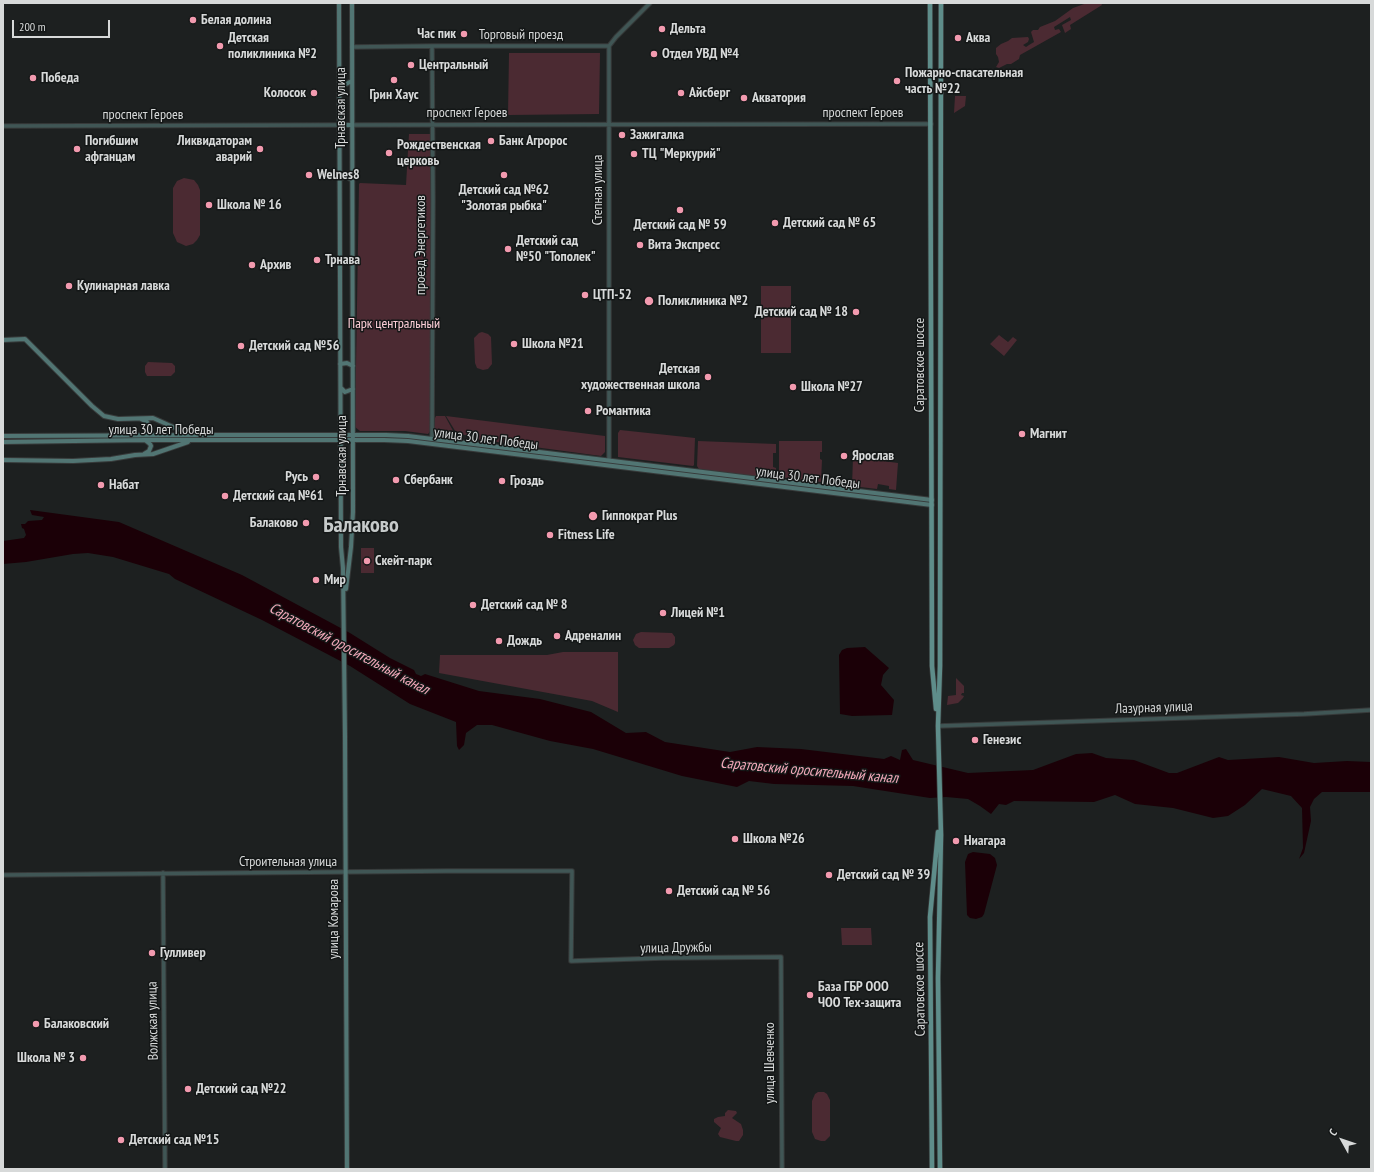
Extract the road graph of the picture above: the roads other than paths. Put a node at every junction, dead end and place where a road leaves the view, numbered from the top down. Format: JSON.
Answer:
{"nodes":[{"id":1,"x":339,"y":3,"type":"edge"},
{"id":2,"x":352,"y":3,"type":"edge"},
{"id":3,"x":650,"y":3,"type":"edge"},
{"id":4,"x":930,"y":3,"type":"edge"},
{"id":5,"x":941,"y":3,"type":"edge"},
{"id":6,"x":432,"y":46,"type":"junction"},
{"id":7,"x":609,"y":46,"type":"junction"},
{"id":8,"x":352,"y":47,"type":"junction"},
{"id":9,"x":931,"y":78,"type":"junction"},
{"id":10,"x":941,"y":78,"type":"junction"},
{"id":11,"x":340,"y":80,"type":"junction"},
{"id":12,"x":352,"y":81,"type":"junction"},
{"id":13,"x":609,"y":124,"type":"junction"},
{"id":14,"x":931,"y":124,"type":"junction"},
{"id":15,"x":340,"y":125,"type":"junction"},
{"id":16,"x":352,"y":125,"type":"junction"},
{"id":17,"x":432,"y":125,"type":"junction"},
{"id":18,"x":3,"y":126,"type":"edge"},
{"id":19,"x":931,"y":165,"type":"junction"},
{"id":20,"x":941,"y":165,"type":"junction"},
{"id":21,"x":340,"y":179,"type":"junction"},
{"id":22,"x":352,"y":180,"type":"junction"},
{"id":23,"x":3,"y":340,"type":"edge"},
{"id":24,"x":340,"y":364,"type":"junction"},
{"id":25,"x":353,"y":366,"type":"junction"},
{"id":26,"x":931,"y":371,"type":"junction"},
{"id":27,"x":940,"y":371,"type":"junction"},
{"id":28,"x":340,"y":388,"type":"junction"},
{"id":29,"x":353,"y":388,"type":"junction"},
{"id":30,"x":141,"y":419,"type":"junction"},
{"id":31,"x":145,"y":435,"type":"junction"},
{"id":32,"x":220,"y":435,"type":"junction"},
{"id":33,"x":3,"y":436,"type":"edge"},
{"id":34,"x":341,"y":438,"type":"junction"},
{"id":35,"x":353,"y":438,"type":"junction"},
{"id":36,"x":432,"y":439,"type":"junction"},
{"id":37,"x":145,"y":440,"type":"junction"},
{"id":38,"x":197,"y":441,"type":"junction"},
{"id":39,"x":3,"y":442,"type":"edge"},
{"id":40,"x":432,"y":444,"type":"junction"},
{"id":41,"x":141,"y":455,"type":"junction"},
{"id":42,"x":3,"y":460,"type":"edge"},
{"id":43,"x":609,"y":463,"type":"junction"},
{"id":44,"x":932,"y":502,"type":"junction"},
{"id":45,"x":940,"y":503,"type":"junction"},
{"id":46,"x":341,"y":547,"type":"junction"},
{"id":47,"x":351,"y":547,"type":"junction"},
{"id":48,"x":344,"y":612,"type":"junction"},
{"id":49,"x":937,"y":695,"type":"junction"},
{"id":50,"x":1371,"y":710,"type":"edge"},
{"id":51,"x":938,"y":726,"type":"junction"},
{"id":52,"x":940,"y":810,"type":"junction"},
{"id":53,"x":163,"y":873,"type":"junction"},
{"id":54,"x":345,"y":873,"type":"junction"},
{"id":55,"x":3,"y":875,"type":"edge"},
{"id":56,"x":932,"y":891,"type":"junction"},
{"id":57,"x":939,"y":894,"type":"junction"},
{"id":58,"x":781,"y":957,"type":"joint"},
{"id":59,"x":571,"y":961,"type":"joint"},
{"id":60,"x":165,"y":1169,"type":"edge"},
{"id":61,"x":347,"y":1169,"type":"edge"},
{"id":62,"x":782,"y":1169,"type":"edge"},
{"id":63,"x":932,"y":1169,"type":"edge"},
{"id":64,"x":940,"y":1169,"type":"edge"}],
"edges":[{"from":1,"to":11,"type":"main road","name":"Трнавская улица"},
{"from":2,"to":8,"type":"main road","name":"Трнавская улица"},
{"from":3,"to":7,"type":"street"},
{"from":4,"to":9,"type":"main road","name":"Саратовское шоссе"},
{"from":5,"to":10,"type":"main road","name":"Саратовское шоссе"},
{"from":6,"to":7,"type":"street","name":"Торговый проезд"},
{"from":6,"to":8,"type":"street","name":"Торговый проезд"},
{"from":6,"to":17,"type":"street","name":"проезд Энергетиков"},
{"from":7,"to":13,"type":"street","name":"Степная улица"},
{"from":8,"to":12,"type":"main road","name":"Трнавская улица"},
{"from":9,"to":10,"type":"main road"},
{"from":9,"to":14,"type":"main road","name":"Саратовское шоссе"},
{"from":10,"to":20,"type":"main road","name":"Саратовское шоссе"},
{"from":11,"to":12,"type":"main road"},
{"from":11,"to":15,"type":"main road","name":"Трнавская улица"},
{"from":12,"to":16,"type":"main road","name":"Трнавская улица"},
{"from":13,"to":14,"type":"street","name":"проспект Героев"},
{"from":13,"to":17,"type":"street","name":"проспект Героев"},
{"from":13,"to":43,"type":"street","name":"Степная улица"},
{"from":14,"to":19,"type":"main road","name":"Саратовское шоссе"},
{"from":15,"to":16,"type":"main road","name":"проспект Героев"},
{"from":15,"to":18,"type":"street","name":"проспект Героев"},
{"from":15,"to":21,"type":"main road","name":"Трнавская улица"},
{"from":16,"to":17,"type":"street","name":"проспект Героев"},
{"from":16,"to":22,"type":"main road","name":"Трнавская улица"},
{"from":17,"to":36,"type":"street","name":"проезд Энергетиков"},
{"from":19,"to":20,"type":"main road"},
{"from":19,"to":26,"type":"main road","name":"Саратовское шоссе"},
{"from":20,"to":27,"type":"main road","name":"Саратовское шоссе"},
{"from":21,"to":22,"type":"main road"},
{"from":21,"to":24,"type":"main road","name":"Трнавская улица"},
{"from":22,"to":25,"type":"main road","name":"Трнавская улица"},
{"from":23,"to":30,"type":"main road","name":"улица 30 лет Победы"},
{"from":24,"to":25,"type":"main road"},
{"from":24,"to":28,"type":"main road","name":"Трнавская улица"},
{"from":25,"to":29,"type":"main road","name":"Трнавская улица"},
{"from":26,"to":27,"type":"main road"},
{"from":26,"to":44,"type":"main road","name":"Саратовское шоссе"},
{"from":27,"to":45,"type":"main road","name":"Саратовское шоссе"},
{"from":28,"to":29,"type":"main road"},
{"from":28,"to":34,"type":"main road","name":"Трнавская улица"},
{"from":29,"to":35,"type":"main road","name":"Трнавская улица"},
{"from":30,"to":31,"type":"main road"},
{"from":30,"to":32,"type":"main road","name":"улица 30 лет Победы"},
{"from":31,"to":32,"type":"main road"},
{"from":31,"to":33,"type":"main road"},
{"from":32,"to":34,"type":"main road"},
{"from":34,"to":35,"type":"main road","name":"улица 30 лет Победы"},
{"from":34,"to":38,"type":"main road","name":"улица 30 лет Победы"},
{"from":34,"to":46,"type":"main road","name":"Трнавская улица"},
{"from":35,"to":36,"type":"main road"},
{"from":35,"to":40,"type":"main road","name":"улица 30 лет Победы"},
{"from":35,"to":47,"type":"main road","name":"Трнавская улица"},
{"from":36,"to":40,"type":"main road","name":"проезд Энергетиков"},
{"from":36,"to":43,"type":"main road"},
{"from":37,"to":38,"type":"main road","name":"улица 30 лет Победы"},
{"from":37,"to":39,"type":"main road","name":"улица 30 лет Победы"},
{"from":37,"to":41,"type":"main road"},
{"from":38,"to":41,"type":"main road","name":"улица 30 лет Победы"},
{"from":40,"to":43,"type":"main road","name":"улица 30 лет Победы"},
{"from":41,"to":42,"type":"main road","name":"улица 30 лет Победы"},
{"from":43,"to":44,"type":"main road"},
{"from":44,"to":45,"type":"main road"},
{"from":44,"to":49,"type":"main road","name":"Саратовское шоссе"},
{"from":45,"to":49,"type":"main road","name":"Саратовское шоссе"},
{"from":46,"to":47,"type":"main road"},
{"from":46,"to":48,"type":"main road","name":"Трнавская улица"},
{"from":47,"to":48,"type":"main road","name":"Трнавская улица"},
{"from":48,"to":54,"type":"main road","name":"улица Комарова"},
{"from":49,"to":51,"type":"main road","name":"Саратовское шоссе"},
{"from":50,"to":51,"type":"street","name":"Лазурная улица"},
{"from":51,"to":52,"type":"main road","name":"Саратовское шоссе"},
{"from":52,"to":56,"type":"main road","name":"Саратовское шоссе"},
{"from":52,"to":57,"type":"main road","name":"Саратовское шоссе"},
{"from":53,"to":54,"type":"street","name":"Строительная улица"},
{"from":53,"to":55,"type":"street","name":"Строительная улица"},
{"from":53,"to":60,"type":"street","name":"Волжская улица"},
{"from":54,"to":59,"type":"street","name":"Строительная улица"},
{"from":54,"to":61,"type":"main road","name":"улица Комарова"},
{"from":56,"to":57,"type":"main road"},
{"from":56,"to":63,"type":"main road","name":"Саратовское шоссе"},
{"from":57,"to":64,"type":"main road","name":"Саратовское шоссе"},
{"from":58,"to":59,"type":"street","name":"улица Дружбы"},
{"from":58,"to":62,"type":"street","name":"улица Шевченко"}]}
